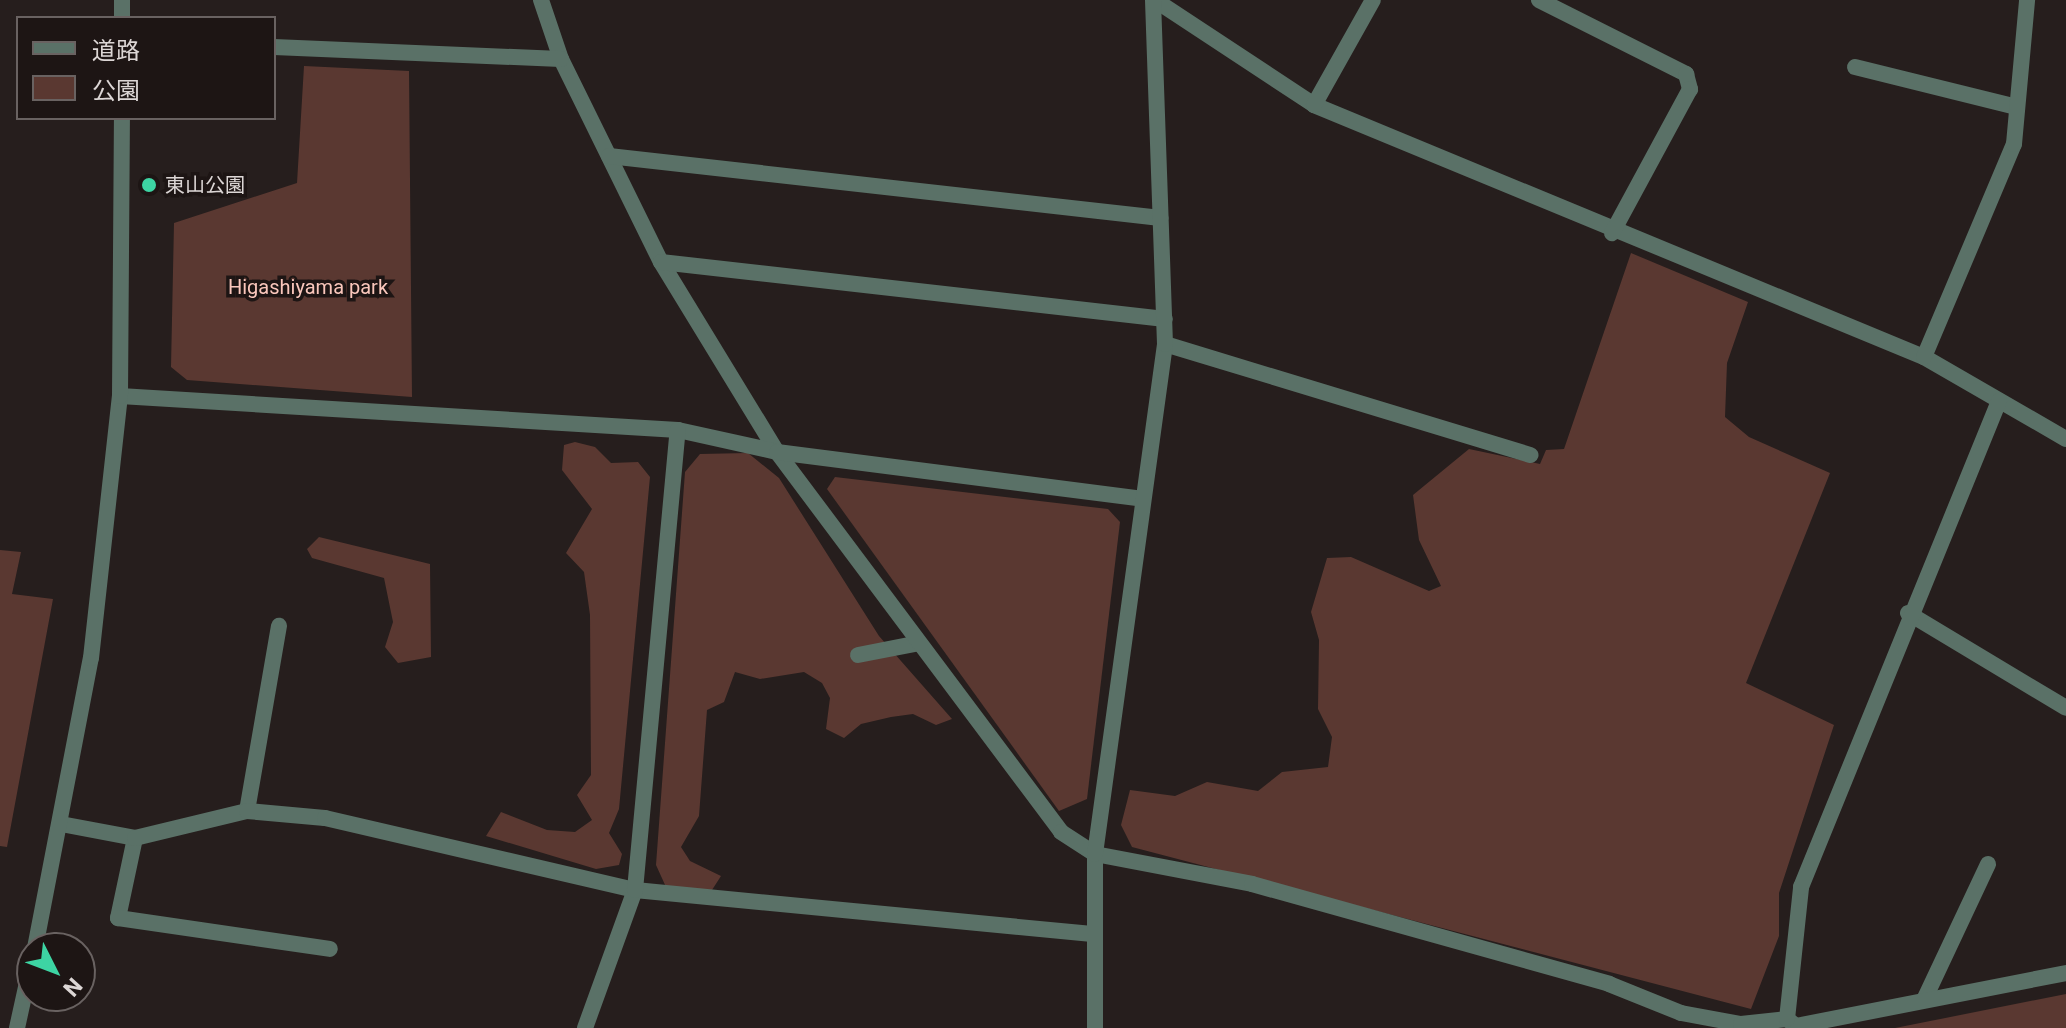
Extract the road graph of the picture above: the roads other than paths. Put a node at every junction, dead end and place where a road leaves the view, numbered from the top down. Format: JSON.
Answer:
{"nodes":[{"id":1,"x":541,"y":0,"type":"edge"},
{"id":2,"x":1154,"y":0,"type":"edge"},
{"id":3,"x":1373,"y":0,"type":"edge"},
{"id":4,"x":1539,"y":0,"type":"edge"},
{"id":5,"x":2027,"y":0,"type":"edge"},
{"id":6,"x":276,"y":47,"type":"edge"},
{"id":7,"x":561,"y":59,"type":"junction"},
{"id":8,"x":1855,"y":67,"type":"dead end"},
{"id":9,"x":1314,"y":105,"type":"junction"},
{"id":10,"x":2017,"y":107,"type":"junction"},
{"id":11,"x":122,"y":120,"type":"edge"},
{"id":12,"x":609,"y":156,"type":"junction"},
{"id":13,"x":1161,"y":218,"type":"junction"},
{"id":14,"x":1612,"y":233,"type":"junction"},
{"id":15,"x":661,"y":262,"type":"junction"},
{"id":16,"x":1165,"y":319,"type":"junction"},
{"id":17,"x":1165,"y":344,"type":"junction"},
{"id":18,"x":1924,"y":357,"type":"junction"},
{"id":19,"x":120,"y":396,"type":"junction"},
{"id":20,"x":1999,"y":401,"type":"junction"},
{"id":21,"x":678,"y":430,"type":"junction"},
{"id":22,"x":2066,"y":439,"type":"edge"},
{"id":23,"x":777,"y":452,"type":"junction"},
{"id":24,"x":1530,"y":455,"type":"dead end"},
{"id":25,"x":1143,"y":499,"type":"junction"},
{"id":26,"x":1908,"y":613,"type":"junction"},
{"id":27,"x":279,"y":626,"type":"dead end"},
{"id":28,"x":919,"y":643,"type":"junction"},
{"id":29,"x":858,"y":655,"type":"dead end"},
{"id":30,"x":2066,"y":708,"type":"edge"},
{"id":31,"x":247,"y":811,"type":"junction"},
{"id":32,"x":61,"y":824,"type":"junction"},
{"id":33,"x":135,"y":838,"type":"junction"},
{"id":34,"x":1095,"y":854,"type":"junction"},
{"id":35,"x":1988,"y":864,"type":"dead end"},
{"id":36,"x":635,"y":890,"type":"junction"},
{"id":37,"x":38,"y":932,"type":"edge"},
{"id":38,"x":1095,"y":934,"type":"junction"},
{"id":39,"x":330,"y":949,"type":"dead end"},
{"id":40,"x":2066,"y":973,"type":"edge"},
{"id":41,"x":1925,"y":998,"type":"junction"},
{"id":42,"x":1793,"y":1024,"type":"edge"},
{"id":43,"x":585,"y":1028,"type":"edge"},
{"id":44,"x":1095,"y":1028,"type":"edge"}],
"edges":[{"from":1,"to":7,"type":"street"},
{"from":2,"to":9,"type":"street"},
{"from":2,"to":13,"type":"street"},
{"from":3,"to":9,"type":"street"},
{"from":4,"to":14,"type":"street"},
{"from":5,"to":10,"type":"street"},
{"from":6,"to":7,"type":"street"},
{"from":7,"to":12,"type":"street"},
{"from":8,"to":10,"type":"street"},
{"from":9,"to":14,"type":"street"},
{"from":10,"to":18,"type":"street"},
{"from":11,"to":19,"type":"street"},
{"from":12,"to":13,"type":"street"},
{"from":12,"to":15,"type":"street"},
{"from":13,"to":16,"type":"street"},
{"from":14,"to":18,"type":"street"},
{"from":15,"to":16,"type":"street"},
{"from":15,"to":23,"type":"street"},
{"from":16,"to":17,"type":"street"},
{"from":17,"to":24,"type":"street"},
{"from":17,"to":25,"type":"street"},
{"from":18,"to":20,"type":"street"},
{"from":19,"to":21,"type":"street"},
{"from":19,"to":32,"type":"street"},
{"from":20,"to":22,"type":"street"},
{"from":20,"to":26,"type":"street"},
{"from":21,"to":23,"type":"street"},
{"from":21,"to":36,"type":"street"},
{"from":23,"to":25,"type":"street"},
{"from":23,"to":28,"type":"street"},
{"from":25,"to":34,"type":"street"},
{"from":26,"to":30,"type":"street"},
{"from":26,"to":42,"type":"street"},
{"from":27,"to":31,"type":"street"},
{"from":28,"to":29,"type":"street"},
{"from":28,"to":34,"type":"street"},
{"from":31,"to":33,"type":"street"},
{"from":31,"to":36,"type":"street"},
{"from":32,"to":33,"type":"street"},
{"from":32,"to":37,"type":"street"},
{"from":33,"to":39,"type":"street"},
{"from":34,"to":38,"type":"street"},
{"from":34,"to":42,"type":"street"},
{"from":35,"to":41,"type":"street"},
{"from":36,"to":38,"type":"street"},
{"from":36,"to":43,"type":"street"},
{"from":38,"to":44,"type":"street"},
{"from":40,"to":41,"type":"street"},
{"from":41,"to":42,"type":"street"}]}
